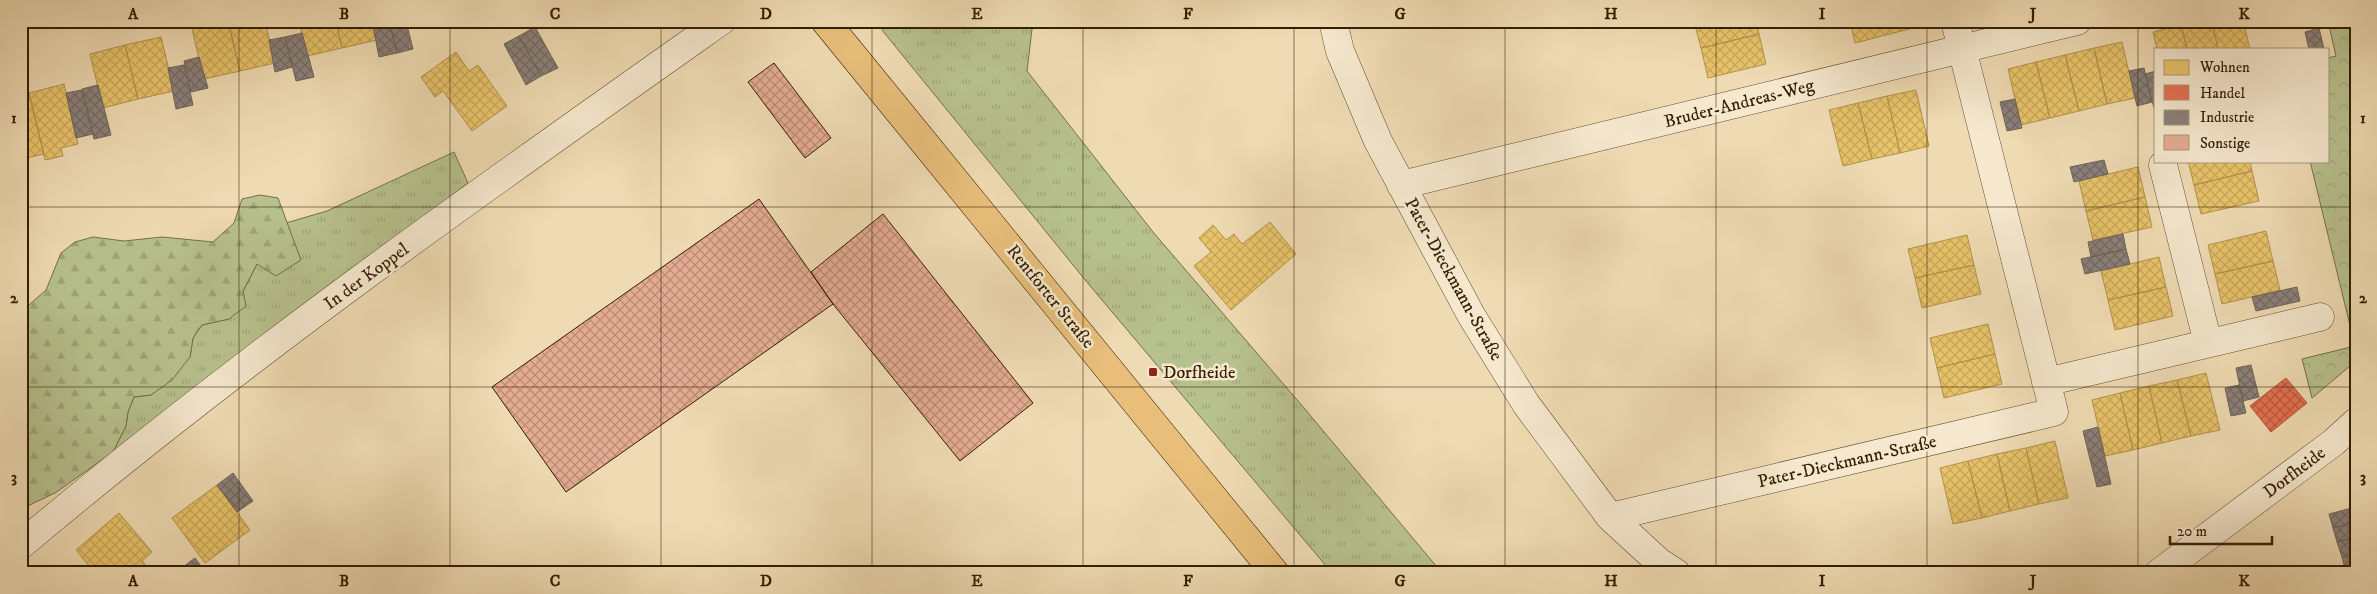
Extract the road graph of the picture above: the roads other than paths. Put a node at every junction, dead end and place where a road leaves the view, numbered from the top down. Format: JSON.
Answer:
{"nodes":[{"id":1,"x":721,"y":21,"type":"edge"},
{"id":2,"x":825,"y":21,"type":"edge"},
{"id":3,"x":1333,"y":21,"type":"edge"},
{"id":4,"x":1955,"y":21,"type":"edge"},
{"id":5,"x":2077,"y":21,"type":"edge"},
{"id":6,"x":1962,"y":49,"type":"junction"},
{"id":7,"x":2163,"y":165,"type":"dead end"},
{"id":8,"x":1402,"y":185,"type":"junction"},
{"id":9,"x":2320,"y":316,"type":"dead end"},
{"id":10,"x":2208,"y":343,"type":"junction"},
{"id":11,"x":2046,"y":382,"type":"junction"},
{"id":12,"x":2356,"y":422,"type":"edge"},
{"id":13,"x":1610,"y":517,"type":"junction"},
{"id":14,"x":21,"y":545,"type":"edge"},
{"id":15,"x":1275,"y":573,"type":"edge"},
{"id":16,"x":1676,"y":573,"type":"edge"},
{"id":17,"x":2159,"y":573,"type":"edge"}],
"edges":[{"from":1,"to":14,"type":"street","name":"In der Koppel"},
{"from":2,"to":15,"type":"main road","name":"Rentforter Straße"},
{"from":3,"to":8,"type":"street","name":"Pater-Dieckmann-Straße"},
{"from":4,"to":6,"type":"street","name":"Pater-Dieckmann-Straße"},
{"from":5,"to":6,"type":"street","name":"Bruder-Andreas-Weg"},
{"from":6,"to":8,"type":"street","name":"Bruder-Andreas-Weg"},
{"from":6,"to":11,"type":"street","name":"Pater-Dieckmann-Straße"},
{"from":7,"to":10,"type":"street"},
{"from":8,"to":13,"type":"street","name":"Pater-Dieckmann-Straße"},
{"from":9,"to":10,"type":"street"},
{"from":10,"to":11,"type":"street"},
{"from":11,"to":13,"type":"street","name":"Pater-Dieckmann-Straße"},
{"from":12,"to":17,"type":"street","name":"Dorfheide"},
{"from":13,"to":16,"type":"street","name":"Pater-Dieckmann-Straße"}]}
